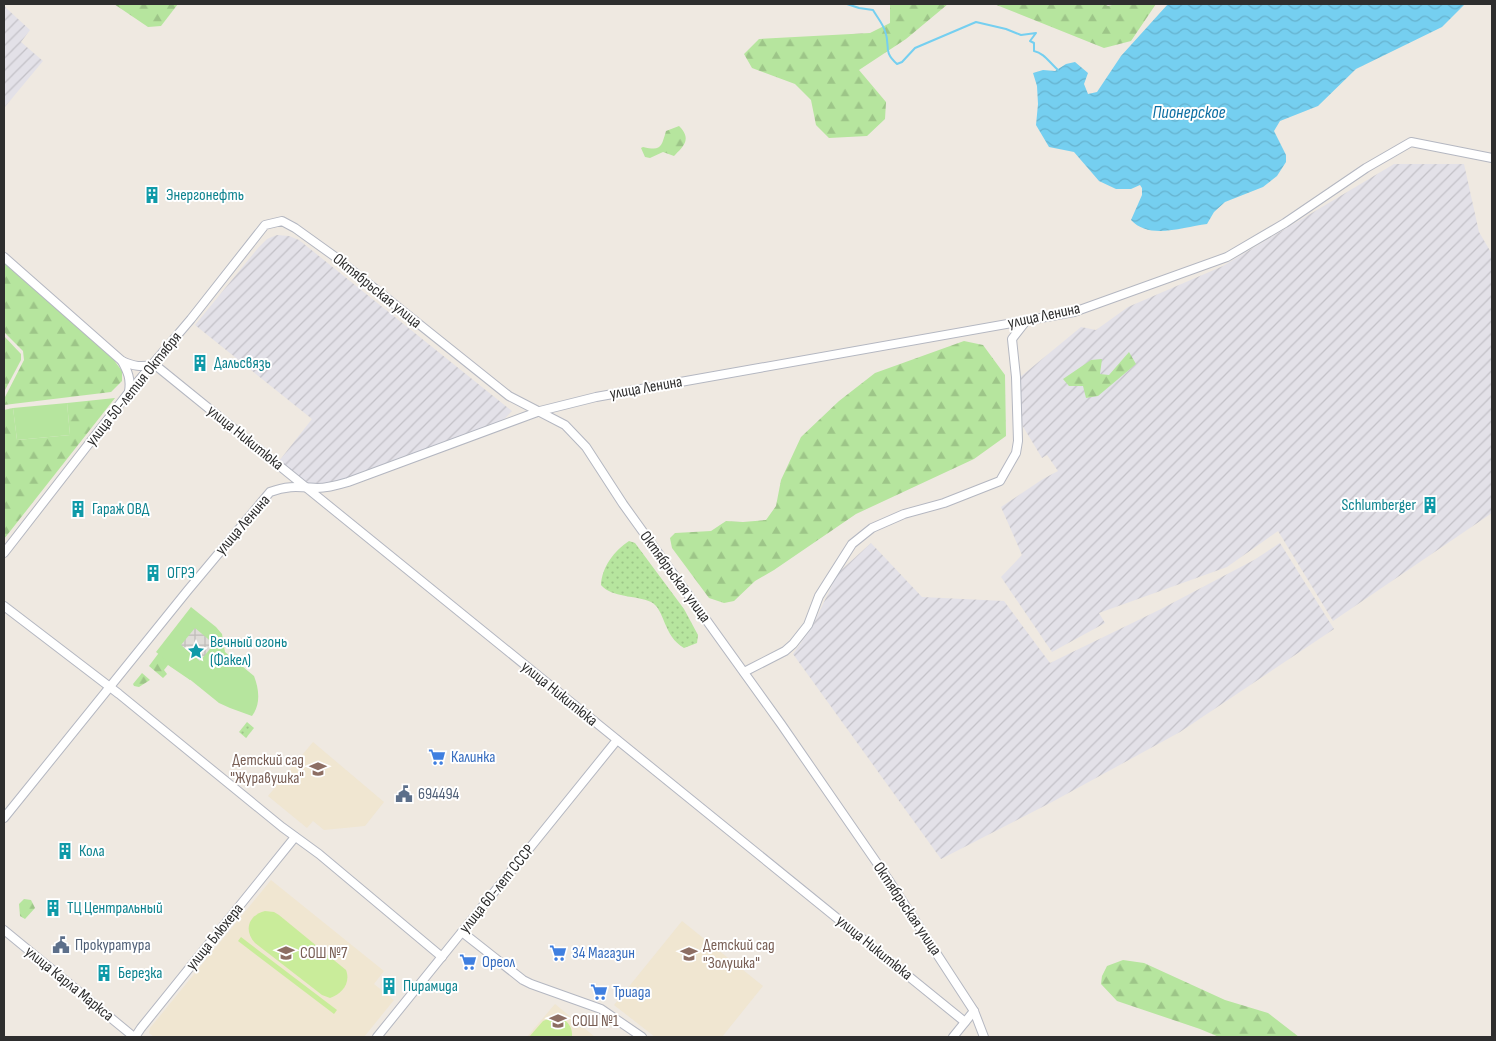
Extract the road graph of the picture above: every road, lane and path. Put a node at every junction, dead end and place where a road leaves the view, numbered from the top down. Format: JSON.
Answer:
{"nodes":[{"id":1,"x":1492,"y":158,"type":"edge"},
{"id":2,"x":265,"y":225,"type":"joint"},
{"id":3,"x":4,"y":257,"type":"edge"},
{"id":4,"x":1026,"y":321,"type":"junction"},
{"id":5,"x":1000,"y":325,"type":"junction"},
{"id":6,"x":1012,"y":339,"type":"junction"},
{"id":7,"x":122,"y":361,"type":"junction"},
{"id":8,"x":154,"y":364,"type":"junction"},
{"id":9,"x":129,"y":392,"type":"junction"},
{"id":10,"x":540,"y":411,"type":"junction"},
{"id":11,"x":302,"y":486,"type":"junction"},
{"id":12,"x":4,"y":553,"type":"edge"},
{"id":13,"x":4,"y":606,"type":"edge"},
{"id":14,"x":744,"y":672,"type":"junction"},
{"id":15,"x":109,"y":687,"type":"junction"},
{"id":16,"x":617,"y":740,"type":"junction"},
{"id":17,"x":4,"y":818,"type":"edge"},
{"id":18,"x":294,"y":837,"type":"junction"},
{"id":19,"x":4,"y":930,"type":"edge"},
{"id":20,"x":462,"y":932,"type":"junction"},
{"id":21,"x":442,"y":957,"type":"junction"},
{"id":22,"x":974,"y":1011,"type":"junction"},
{"id":23,"x":965,"y":1022,"type":"junction"},
{"id":24,"x":135,"y":1037,"type":"edge"},
{"id":25,"x":377,"y":1037,"type":"edge"},
{"id":26,"x":642,"y":1037,"type":"edge"},
{"id":27,"x":953,"y":1037,"type":"edge"},
{"id":28,"x":984,"y":1037,"type":"edge"}],
"edges":[{"from":1,"to":4,"type":"street","name":"улица Ленина"},
{"from":2,"to":8,"type":"street","name":"улица 50-летия Октября"},
{"from":2,"to":10,"type":"street","name":"Октябрьская улица"},
{"from":3,"to":7,"type":"street"},
{"from":4,"to":5,"type":"street","name":"улица Ленина"},
{"from":4,"to":6,"type":"street"},
{"from":5,"to":6,"type":"street"},
{"from":5,"to":10,"type":"street","name":"улица Ленина"},
{"from":6,"to":14,"type":"street"},
{"from":7,"to":8,"type":"street"},
{"from":7,"to":9,"type":"street"},
{"from":8,"to":9,"type":"street","name":"улица 50-летия Октября"},
{"from":8,"to":11,"type":"street","name":"улица Никитюка"},
{"from":9,"to":12,"type":"street","name":"улица 50-летия Октября"},
{"from":10,"to":11,"type":"street","name":"улица Ленина"},
{"from":10,"to":14,"type":"street","name":"Октябрьская улица"},
{"from":11,"to":15,"type":"street","name":"улица Ленина"},
{"from":11,"to":16,"type":"street","name":"улица Никитюка"},
{"from":13,"to":15,"type":"street"},
{"from":14,"to":22,"type":"street","name":"Октябрьская улица"},
{"from":15,"to":17,"type":"street","name":"улица Ленина"},
{"from":15,"to":18,"type":"street"},
{"from":16,"to":20,"type":"street","name":"улица 60-лет СССР"},
{"from":16,"to":23,"type":"street","name":"улица Никитюка"},
{"from":18,"to":21,"type":"street"},
{"from":18,"to":24,"type":"street","name":"улица Блюхера"},
{"from":19,"to":24,"type":"street","name":"улица Карла Маркса"},
{"from":20,"to":21,"type":"street","name":"улица 60-лет СССР"},
{"from":20,"to":26,"type":"street"},
{"from":21,"to":25,"type":"street","name":"улица 60-лет СССР"},
{"from":22,"to":23,"type":"street"},
{"from":22,"to":28,"type":"street","name":"Октябрьская улица"},
{"from":23,"to":27,"type":"street"}]}
